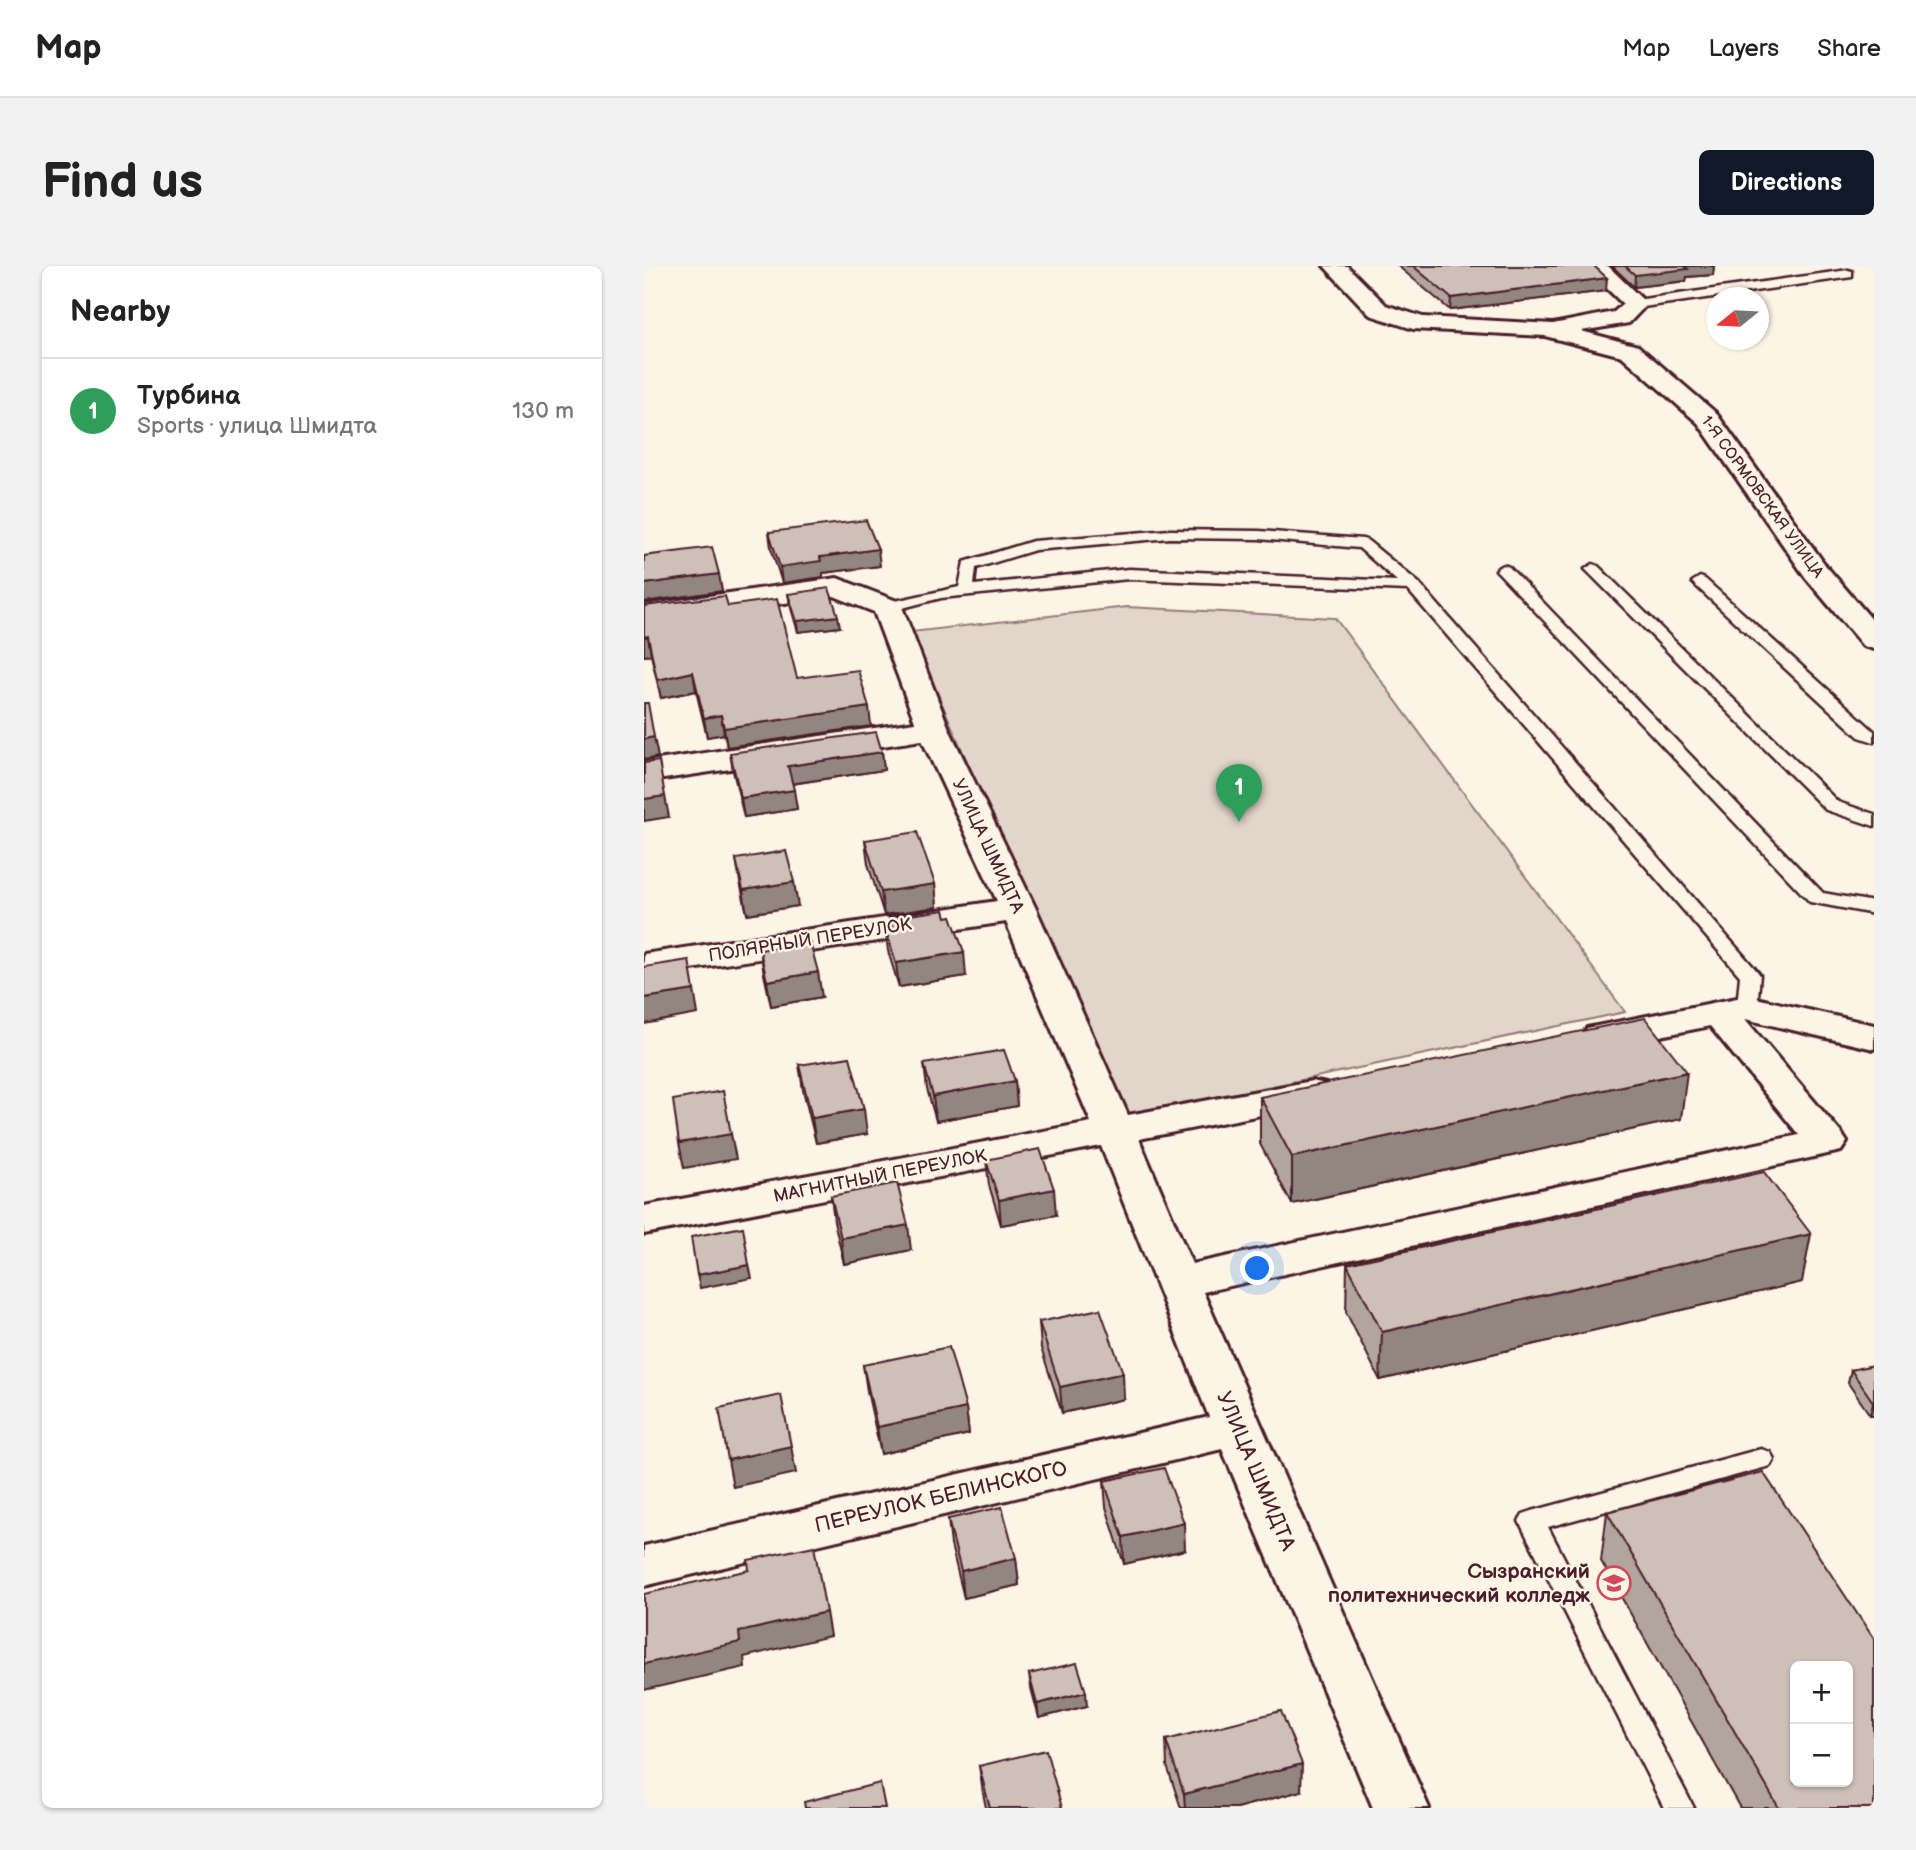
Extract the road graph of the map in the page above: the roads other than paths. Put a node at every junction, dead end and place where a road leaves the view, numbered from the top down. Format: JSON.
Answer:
{"nodes":[{"id":1,"x":1335,"y":266,"type":"edge"},
{"id":2,"x":1595,"y":266,"type":"edge"},
{"id":3,"x":1848,"y":274,"type":"dead end"},
{"id":4,"x":1636,"y":304,"type":"junction"},
{"id":5,"x":1546,"y":329,"type":"junction"},
{"id":6,"x":1593,"y":569,"type":"dead end"},
{"id":7,"x":1504,"y":570,"type":"dead end"},
{"id":8,"x":1700,"y":582,"type":"dead end"},
{"id":9,"x":1413,"y":586,"type":"junction"},
{"id":10,"x":966,"y":590,"type":"junction"},
{"id":11,"x":887,"y":607,"type":"junction"},
{"id":12,"x":644,"y":614,"type":"edge"},
{"id":13,"x":1874,"y":640,"type":"edge"},
{"id":14,"x":933,"y":729,"type":"junction"},
{"id":15,"x":1874,"y":737,"type":"edge"},
{"id":16,"x":644,"y":772,"type":"edge"},
{"id":17,"x":1874,"y":820,"type":"edge"},
{"id":18,"x":1874,"y":908,"type":"edge"},
{"id":19,"x":1018,"y":909,"type":"junction"},
{"id":20,"x":644,"y":965,"type":"edge"},
{"id":21,"x":1733,"y":1010,"type":"junction"},
{"id":22,"x":1874,"y":1037,"type":"edge"},
{"id":23,"x":1568,"y":1042,"type":"edge"},
{"id":24,"x":1349,"y":1086,"type":"edge"},
{"id":25,"x":1116,"y":1133,"type":"junction"},
{"id":26,"x":644,"y":1220,"type":"edge"},
{"id":27,"x":1178,"y":1282,"type":"junction"},
{"id":28,"x":1237,"y":1428,"type":"junction"},
{"id":29,"x":1761,"y":1459,"type":"dead end"},
{"id":30,"x":644,"y":1566,"type":"edge"},
{"id":31,"x":1401,"y":1808,"type":"edge"},
{"id":32,"x":1679,"y":1808,"type":"edge"}],
"edges":[{"from":1,"to":5,"type":"street","name":"1-Я СОРМОВСКАЯ УЛИЦА"},
{"from":2,"to":4,"type":"street"},
{"from":3,"to":4,"type":"lane"},
{"from":4,"to":5,"type":"street"},
{"from":5,"to":13,"type":"street","name":"1-Я СОРМОВСКАЯ УЛИЦА"},
{"from":6,"to":17,"type":"lane"},
{"from":7,"to":18,"type":"lane"},
{"from":8,"to":15,"type":"lane"},
{"from":9,"to":10,"type":"lane"},
{"from":9,"to":10,"type":"lane"},
{"from":9,"to":21,"type":"lane"},
{"from":10,"to":11,"type":"lane"},
{"from":11,"to":12,"type":"street"},
{"from":11,"to":14,"type":"street","name":"УЛИЦА ШМИДТА"},
{"from":14,"to":16,"type":"street"},
{"from":14,"to":19,"type":"street","name":"УЛИЦА ШМИДТА"},
{"from":19,"to":20,"type":"street","name":"ПОЛЯРНЫЙ ПЕРЕУЛОК"},
{"from":19,"to":25,"type":"street","name":"УЛИЦА ШМИДТА"},
{"from":21,"to":22,"type":"street"},
{"from":21,"to":23,"type":"street"},
{"from":21,"to":27,"type":"street"},
{"from":24,"to":25,"type":"street"},
{"from":25,"to":26,"type":"street","name":"МАГНИТНЫЙ ПЕРЕУЛОК"},
{"from":25,"to":27,"type":"street","name":"УЛИЦА ШМИДТА"},
{"from":27,"to":28,"type":"street","name":"УЛИЦА ШМИДТА"},
{"from":28,"to":30,"type":"street","name":"ПЕРЕУЛОК БЕЛИНСКОГО"},
{"from":28,"to":31,"type":"street","name":"УЛИЦА ШМИДТА"},
{"from":29,"to":32,"type":"lane"}]}
